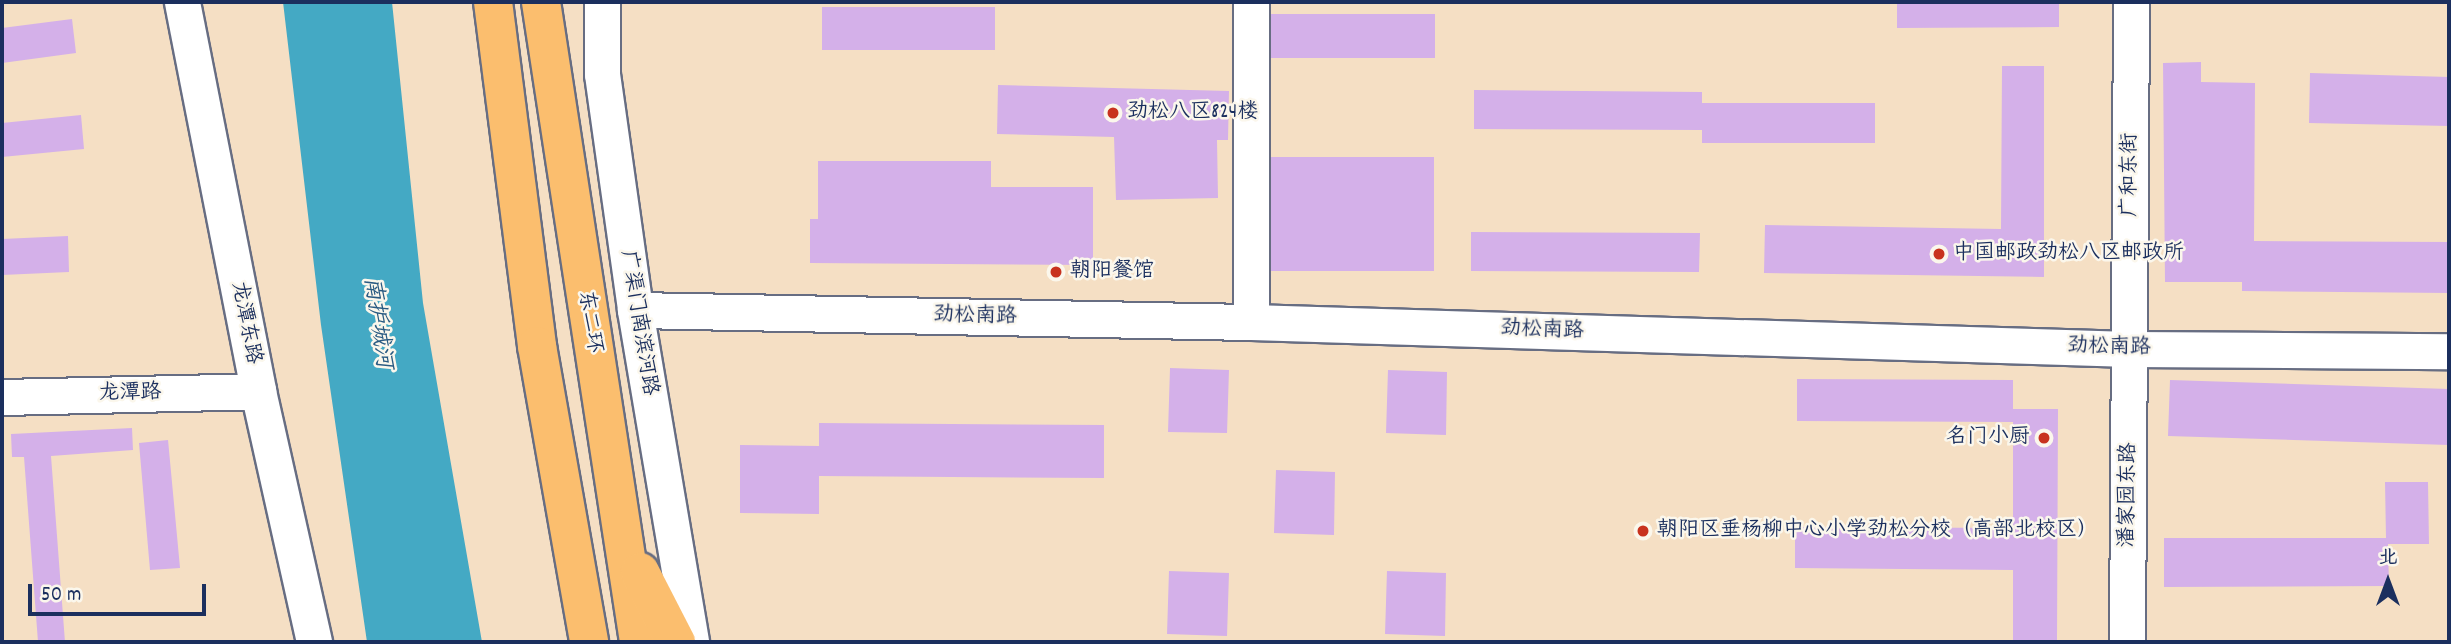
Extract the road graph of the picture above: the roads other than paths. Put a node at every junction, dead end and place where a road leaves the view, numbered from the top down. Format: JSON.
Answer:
{"nodes":[{"id":1,"x":182,"y":2,"type":"edge"},
{"id":2,"x":493,"y":2,"type":"edge"},
{"id":3,"x":541,"y":2,"type":"edge"},
{"id":4,"x":569,"y":2,"type":"edge"},
{"id":5,"x":602,"y":2,"type":"edge"},
{"id":6,"x":1251,"y":2,"type":"edge"},
{"id":7,"x":2131,"y":2,"type":"edge"},
{"id":8,"x":553,"y":94,"type":"junction"},
{"id":9,"x":635,"y":310,"type":"junction"},
{"id":10,"x":1251,"y":322,"type":"junction"},
{"id":11,"x":2130,"y":349,"type":"junction"},
{"id":12,"x":2449,"y":351,"type":"edge"},
{"id":13,"x":258,"y":391,"type":"junction"},
{"id":14,"x":2,"y":397,"type":"edge"},
{"id":15,"x":624,"y":542,"type":"junction"},
{"id":16,"x":314,"y":642,"type":"edge"},
{"id":17,"x":589,"y":642,"type":"edge"},
{"id":18,"x":639,"y":642,"type":"edge"},
{"id":19,"x":676,"y":642,"type":"edge"},
{"id":20,"x":691,"y":642,"type":"edge"},
{"id":21,"x":2127,"y":642,"type":"edge"}],
"edges":[{"from":1,"to":13,"type":"street","name":"龙潭东路"},
{"from":2,"to":17,"type":"highway"},
{"from":3,"to":8,"type":"highway","name":"东二环"},
{"from":4,"to":8,"type":"highway"},
{"from":5,"to":9,"type":"street","name":"广渠门南滨河路"},
{"from":6,"to":10,"type":"street"},
{"from":7,"to":11,"type":"street","name":"广和东街"},
{"from":8,"to":15,"type":"highway","name":"东二环"},
{"from":9,"to":10,"type":"street","name":"劲松南路"},
{"from":9,"to":20,"type":"street","name":"广渠门南滨河路"},
{"from":10,"to":11,"type":"street","name":"劲松南路"},
{"from":11,"to":12,"type":"street","name":"劲松南路"},
{"from":11,"to":21,"type":"street","name":"潘家园东路"},
{"from":13,"to":14,"type":"street","name":"龙潭路"},
{"from":13,"to":16,"type":"street","name":"龙潭东路"},
{"from":15,"to":18,"type":"highway","name":"东二环"},
{"from":15,"to":19,"type":"highway"}]}
